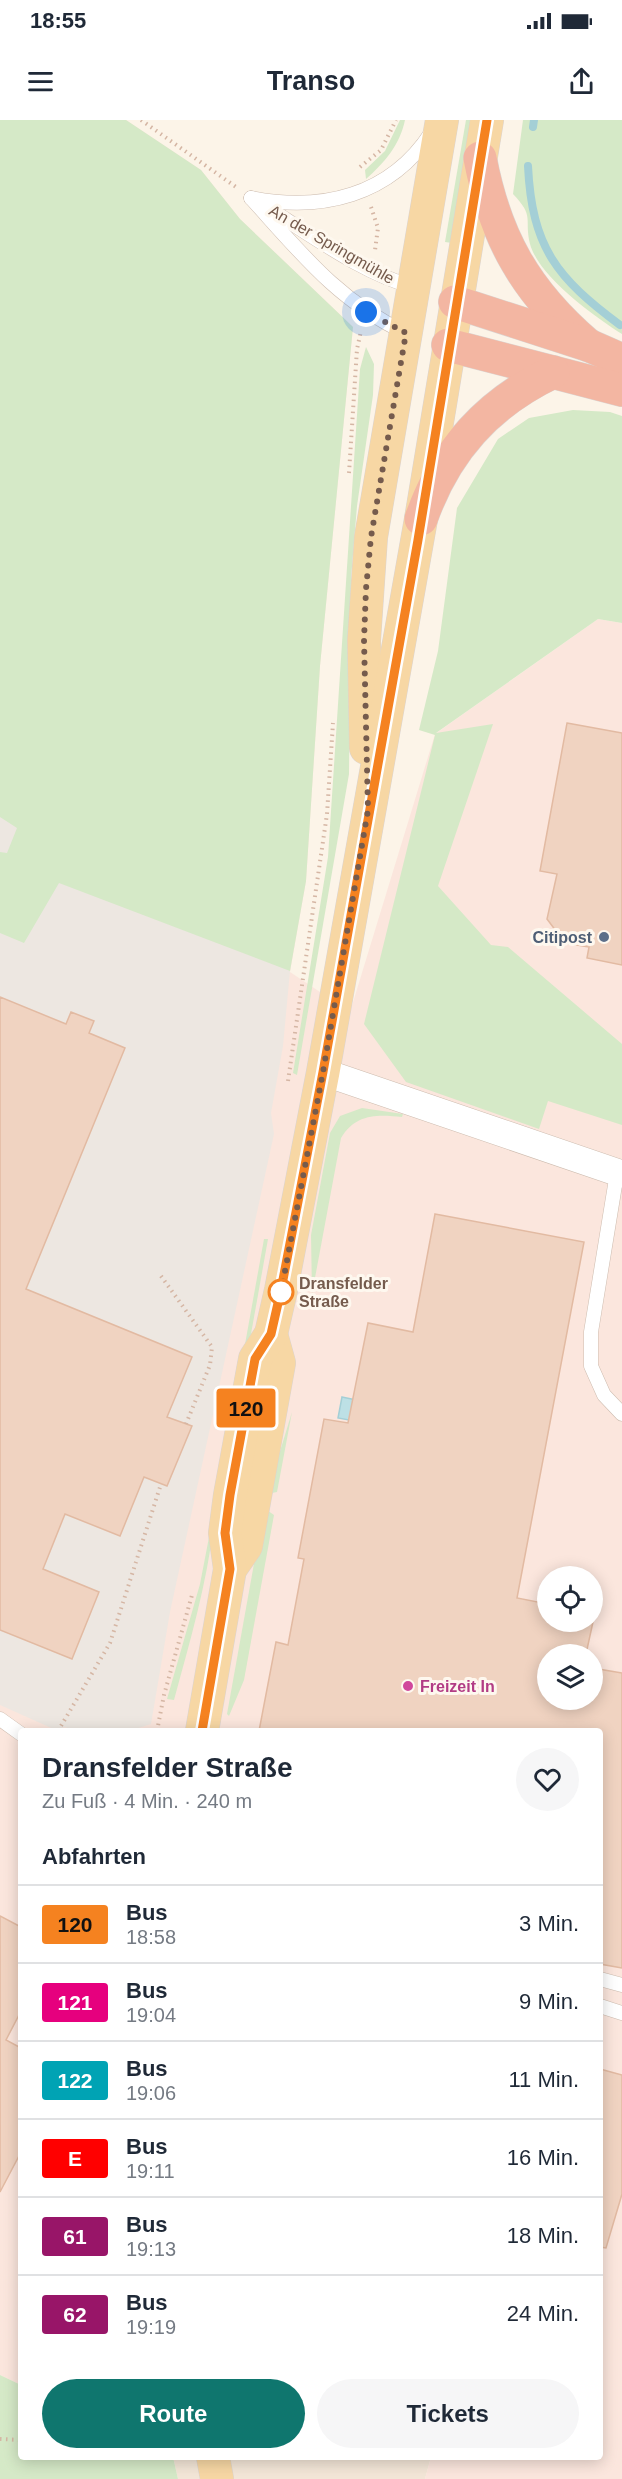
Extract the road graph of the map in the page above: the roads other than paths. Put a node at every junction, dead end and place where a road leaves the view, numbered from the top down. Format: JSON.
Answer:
{"nodes":[{"id":1,"x":441,"y":120,"type":"edge"},
{"id":2,"x":487,"y":120,"type":"edge"},
{"id":3,"x":480,"y":158,"type":"junction"},
{"id":4,"x":251,"y":198,"type":"junction"},
{"id":5,"x":414,"y":287,"type":"junction"},
{"id":6,"x":455,"y":302,"type":"junction"},
{"id":7,"x":406,"y":333,"type":"junction"},
{"id":8,"x":448,"y":345,"type":"junction"},
{"id":9,"x":588,"y":345,"type":"junction"},
{"id":10,"x":622,"y":360,"type":"edge"},
{"id":11,"x":553,"y":372,"type":"junction"},
{"id":12,"x":622,"y":390,"type":"edge"},
{"id":13,"x":421,"y":519,"type":"junction"},
{"id":14,"x":368,"y":810,"type":"junction"},
{"id":15,"x":323,"y":1072,"type":"junction"},
{"id":16,"x":620,"y":1173,"type":"edge"},
{"id":17,"x":622,"y":1414,"type":"edge"},
{"id":18,"x":0,"y":1719,"type":"edge"},
{"id":19,"x":203,"y":1728,"type":"edge"},
{"id":20,"x":18,"y":1732,"type":"edge"},
{"id":21,"x":603,"y":1980,"type":"edge"},
{"id":22,"x":622,"y":1985,"type":"edge"},
{"id":23,"x":603,"y":2007,"type":"edge"},
{"id":24,"x":622,"y":2013,"type":"edge"},
{"id":25,"x":214,"y":2460,"type":"edge"},
{"id":26,"x":217,"y":2479,"type":"edge"}],
"edges":[{"from":1,"to":4,"type":"lane","name":"An der Springmühle"},
{"from":1,"to":5,"type":"main road"},
{"from":2,"to":3,"type":"main road"},
{"from":3,"to":6,"type":"main road"},
{"from":3,"to":9,"type":"highway"},
{"from":4,"to":5,"type":"lane","name":"An der Springmühle"},
{"from":4,"to":7,"type":"lane","name":"An der Springmühle"},
{"from":5,"to":6,"type":"main road"},
{"from":5,"to":7,"type":"main road"},
{"from":6,"to":8,"type":"main road"},
{"from":6,"to":9,"type":"highway"},
{"from":7,"to":8,"type":"main road"},
{"from":7,"to":14,"type":"main road"},
{"from":8,"to":11,"type":"highway"},
{"from":8,"to":13,"type":"main road"},
{"from":9,"to":10,"type":"highway"},
{"from":11,"to":12,"type":"highway"},
{"from":11,"to":13,"type":"highway"},
{"from":13,"to":14,"type":"main road"},
{"from":14,"to":15,"type":"main road"},
{"from":15,"to":16,"type":"street"},
{"from":15,"to":19,"type":"main road"},
{"from":16,"to":17,"type":"lane"},
{"from":18,"to":20,"type":"lane"},
{"from":21,"to":22,"type":"lane"},
{"from":23,"to":24,"type":"lane"},
{"from":25,"to":26,"type":"main road"}]}
